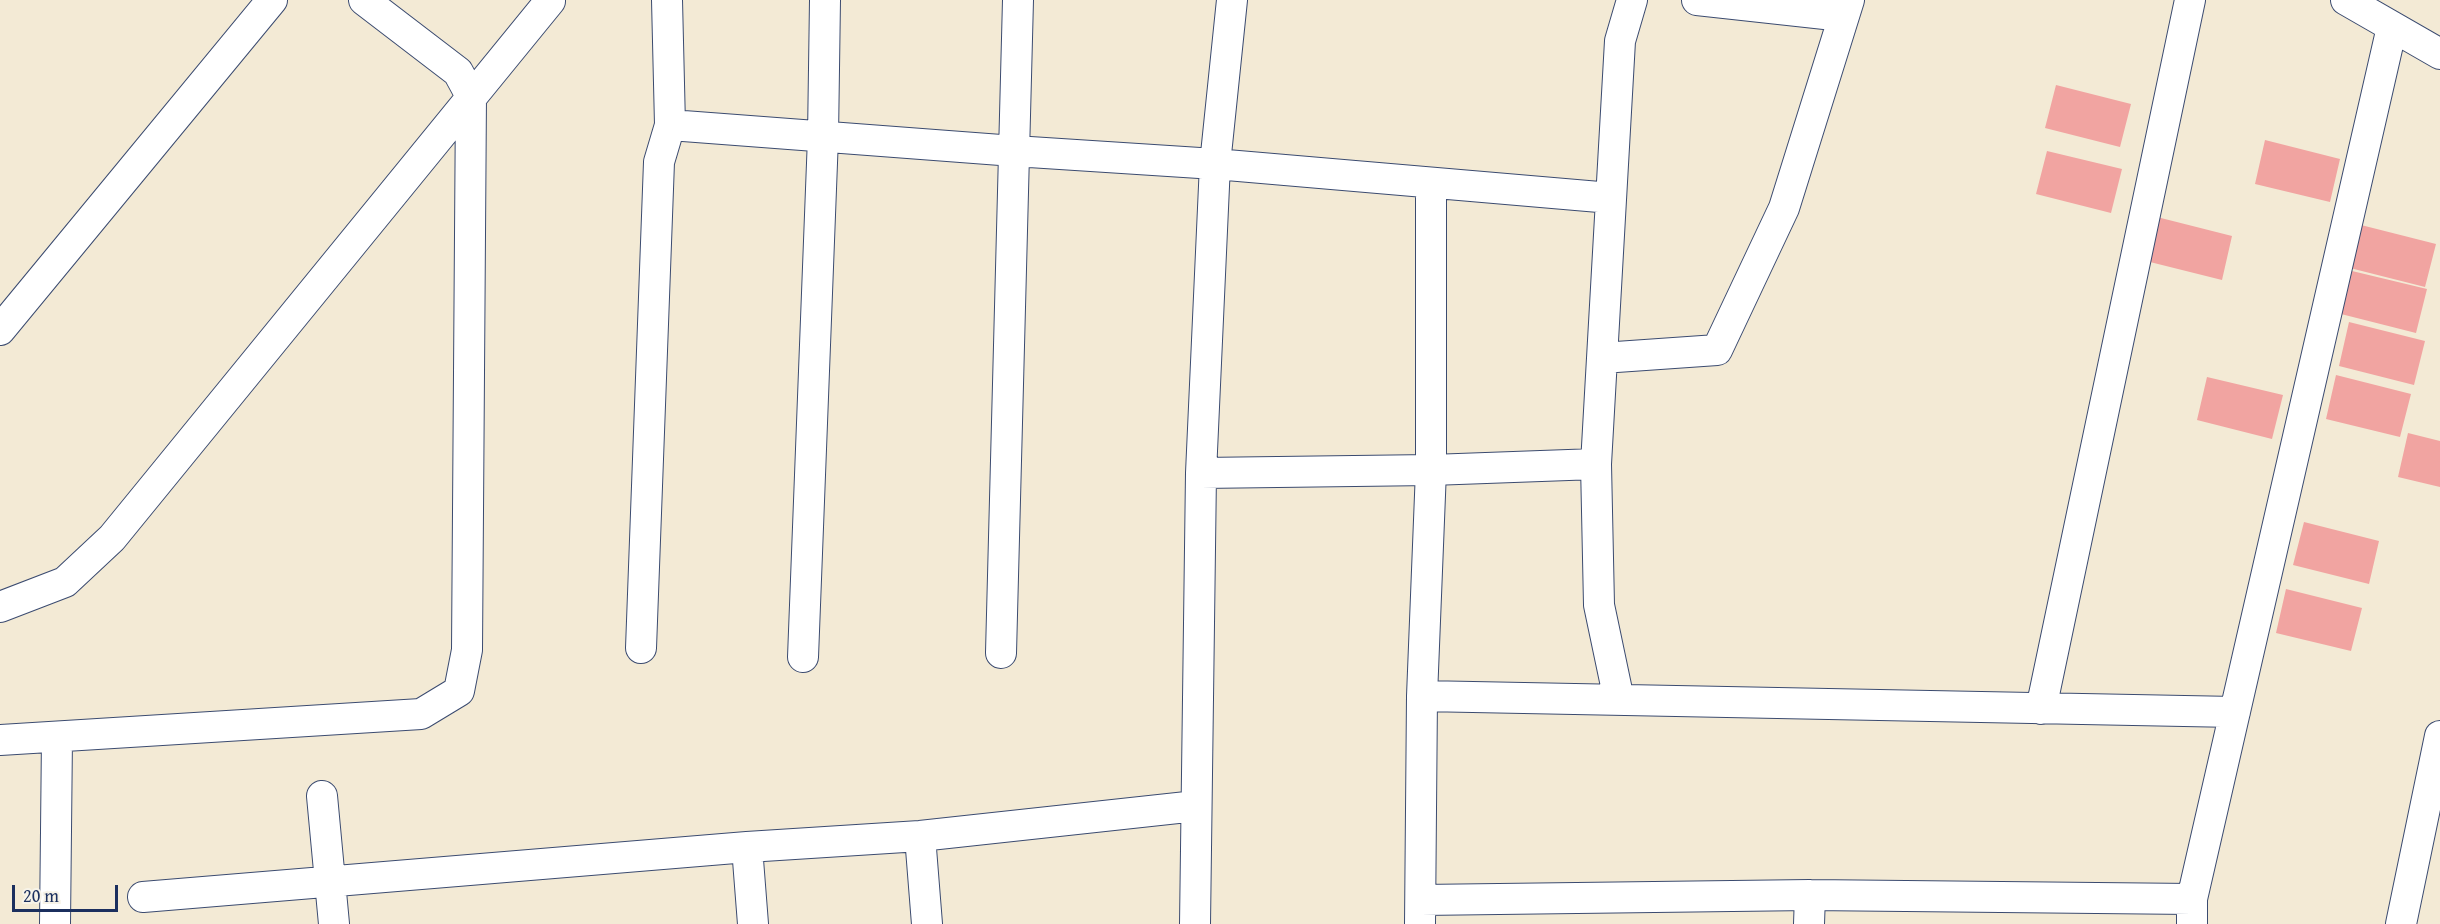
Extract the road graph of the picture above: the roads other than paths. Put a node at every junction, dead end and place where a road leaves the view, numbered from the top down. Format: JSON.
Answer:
{"nodes":[{"id":1,"x":272,"y":0,"type":"edge"},
{"id":2,"x":364,"y":0,"type":"edge"},
{"id":3,"x":667,"y":0,"type":"edge"},
{"id":4,"x":825,"y":0,"type":"edge"},
{"id":5,"x":1018,"y":0,"type":"edge"},
{"id":6,"x":1232,"y":0,"type":"edge"},
{"id":7,"x":1632,"y":0,"type":"edge"},
{"id":8,"x":1697,"y":0,"type":"edge"},
{"id":9,"x":2190,"y":0,"type":"edge"},
{"id":10,"x":2346,"y":0,"type":"edge"},
{"id":11,"x":550,"y":1,"type":"edge"},
{"id":12,"x":1846,"y":8,"type":"edge"},
{"id":13,"x":2392,"y":27,"type":"junction"},
{"id":14,"x":2440,"y":54,"type":"edge"},
{"id":15,"x":471,"y":96,"type":"junction"},
{"id":16,"x":670,"y":125,"type":"junction"},
{"id":17,"x":823,"y":137,"type":"junction"},
{"id":18,"x":1014,"y":152,"type":"junction"},
{"id":19,"x":1215,"y":164,"type":"junction"},
{"id":20,"x":1431,"y":184,"type":"junction"},
{"id":21,"x":1611,"y":198,"type":"junction"},
{"id":22,"x":0,"y":330,"type":"edge"},
{"id":23,"x":1602,"y":358,"type":"junction"},
{"id":24,"x":1596,"y":464,"type":"junction"},
{"id":25,"x":1431,"y":470,"type":"junction"},
{"id":26,"x":1201,"y":473,"type":"junction"},
{"id":27,"x":0,"y":607,"type":"edge"},
{"id":28,"x":641,"y":648,"type":"dead end"},
{"id":29,"x":1001,"y":652,"type":"dead end"},
{"id":30,"x":803,"y":657,"type":"dead end"},
{"id":31,"x":1422,"y":696,"type":"junction"},
{"id":32,"x":1619,"y":700,"type":"junction"},
{"id":33,"x":2042,"y":709,"type":"junction"},
{"id":34,"x":2235,"y":712,"type":"junction"},
{"id":35,"x":2440,"y":736,"type":"edge"},
{"id":36,"x":57,"y":737,"type":"junction"},
{"id":37,"x":0,"y":740,"type":"edge"},
{"id":38,"x":322,"y":796,"type":"dead end"},
{"id":39,"x":1196,"y":806,"type":"junction"},
{"id":40,"x":920,"y":836,"type":"junction"},
{"id":41,"x":747,"y":847,"type":"junction"},
{"id":42,"x":331,"y":883,"type":"junction"},
{"id":43,"x":1810,"y":895,"type":"junction"},
{"id":44,"x":143,"y":897,"type":"dead end"},
{"id":45,"x":1421,"y":912,"type":"edge"},
{"id":46,"x":2192,"y":912,"type":"edge"},
{"id":47,"x":55,"y":924,"type":"edge"},
{"id":48,"x":334,"y":924,"type":"edge"},
{"id":49,"x":753,"y":924,"type":"edge"},
{"id":50,"x":927,"y":924,"type":"edge"},
{"id":51,"x":1195,"y":924,"type":"edge"},
{"id":52,"x":1809,"y":924,"type":"edge"},
{"id":53,"x":2401,"y":924,"type":"edge"}],
"edges":[{"from":1,"to":22,"type":"street"},
{"from":2,"to":15,"type":"street"},
{"from":3,"to":16,"type":"street"},
{"from":4,"to":17,"type":"street"},
{"from":5,"to":18,"type":"street"},
{"from":6,"to":19,"type":"street"},
{"from":7,"to":21,"type":"street"},
{"from":8,"to":12,"type":"street"},
{"from":9,"to":33,"type":"street"},
{"from":10,"to":13,"type":"street"},
{"from":11,"to":15,"type":"street"},
{"from":12,"to":23,"type":"street"},
{"from":13,"to":14,"type":"street"},
{"from":13,"to":34,"type":"street"},
{"from":15,"to":27,"type":"street"},
{"from":15,"to":36,"type":"street"},
{"from":16,"to":17,"type":"street"},
{"from":16,"to":28,"type":"street"},
{"from":17,"to":18,"type":"street"},
{"from":17,"to":30,"type":"street"},
{"from":18,"to":19,"type":"street"},
{"from":18,"to":29,"type":"street"},
{"from":19,"to":20,"type":"street"},
{"from":19,"to":26,"type":"street"},
{"from":20,"to":21,"type":"street"},
{"from":20,"to":25,"type":"street"},
{"from":21,"to":23,"type":"street"},
{"from":23,"to":24,"type":"street"},
{"from":24,"to":25,"type":"street"},
{"from":24,"to":32,"type":"street"},
{"from":25,"to":26,"type":"street"},
{"from":25,"to":31,"type":"street"},
{"from":26,"to":39,"type":"street"},
{"from":31,"to":32,"type":"street"},
{"from":31,"to":45,"type":"street"},
{"from":32,"to":33,"type":"street"},
{"from":33,"to":34,"type":"street"},
{"from":34,"to":46,"type":"street"},
{"from":35,"to":53,"type":"street"},
{"from":36,"to":37,"type":"street"},
{"from":36,"to":47,"type":"street"},
{"from":38,"to":42,"type":"street"},
{"from":39,"to":40,"type":"street"},
{"from":39,"to":51,"type":"street"},
{"from":40,"to":41,"type":"street"},
{"from":40,"to":50,"type":"street"},
{"from":41,"to":42,"type":"street"},
{"from":41,"to":49,"type":"street"},
{"from":42,"to":44,"type":"street"},
{"from":42,"to":48,"type":"street"},
{"from":43,"to":45,"type":"street"},
{"from":43,"to":46,"type":"street"},
{"from":43,"to":52,"type":"street"}]}
